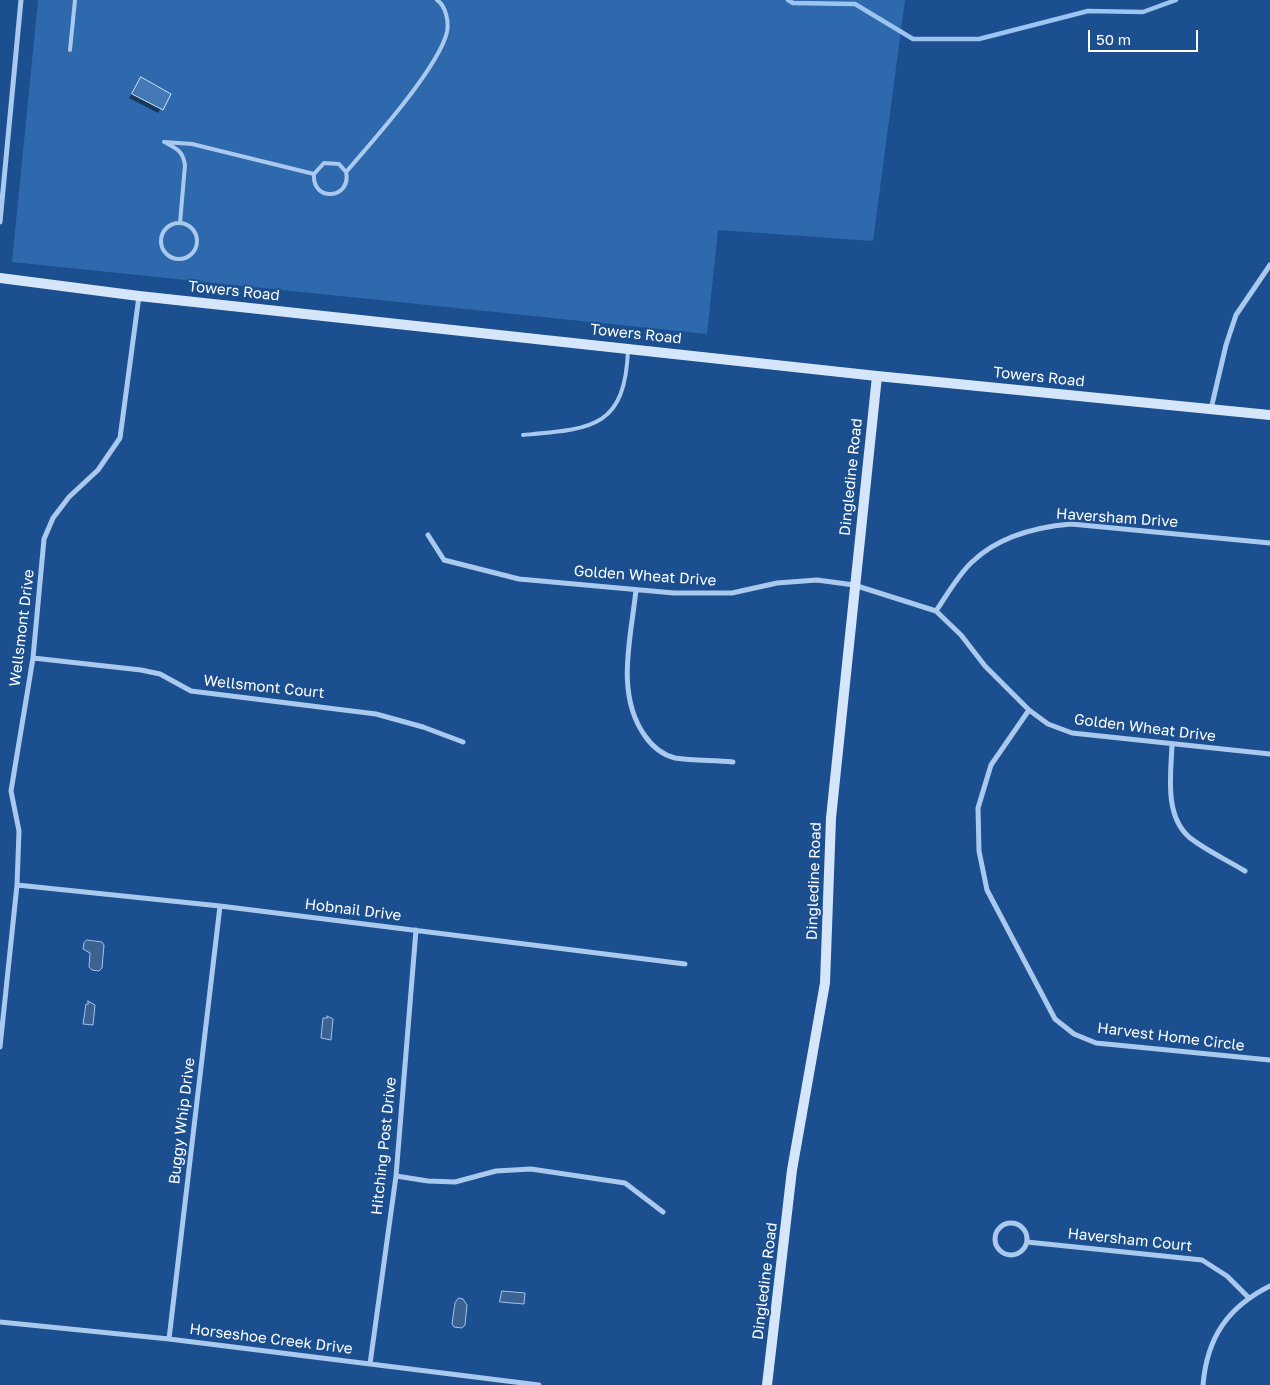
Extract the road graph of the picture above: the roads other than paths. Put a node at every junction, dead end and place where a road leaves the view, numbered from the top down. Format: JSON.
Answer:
{"nodes":[{"id":1,"x":20,"y":0,"type":"edge"},
{"id":2,"x":75,"y":0,"type":"edge"},
{"id":3,"x":437,"y":0,"type":"edge"},
{"id":4,"x":70,"y":50,"type":"dead end"},
{"id":5,"x":346,"y":172,"type":"junction"},
{"id":6,"x":314,"y":174,"type":"junction"},
{"id":7,"x":0,"y":222,"type":"edge"},
{"id":8,"x":180,"y":223,"type":"junction"},
{"id":9,"x":1270,"y":265,"type":"edge"},
{"id":10,"x":0,"y":278,"type":"edge"},
{"id":11,"x":139,"y":296,"type":"junction"},
{"id":12,"x":628,"y":348,"type":"junction"},
{"id":13,"x":877,"y":376,"type":"junction"},
{"id":14,"x":1211,"y":409,"type":"junction"},
{"id":15,"x":1270,"y":415,"type":"edge"},
{"id":16,"x":523,"y":434,"type":"dead end"},
{"id":17,"x":428,"y":535,"type":"dead end"},
{"id":18,"x":1270,"y":543,"type":"edge"},
{"id":19,"x":854,"y":585,"type":"junction"},
{"id":20,"x":636,"y":590,"type":"junction"},
{"id":21,"x":936,"y":611,"type":"junction"},
{"id":22,"x":33,"y":658,"type":"junction"},
{"id":23,"x":1028,"y":710,"type":"junction"},
{"id":24,"x":463,"y":742,"type":"dead end"},
{"id":25,"x":1172,"y":744,"type":"junction"},
{"id":26,"x":1270,"y":754,"type":"edge"},
{"id":27,"x":733,"y":762,"type":"dead end"},
{"id":28,"x":1245,"y":871,"type":"dead end"},
{"id":29,"x":17,"y":885,"type":"junction"},
{"id":30,"x":220,"y":906,"type":"junction"},
{"id":31,"x":416,"y":930,"type":"junction"},
{"id":32,"x":684,"y":964,"type":"dead end"},
{"id":33,"x":0,"y":1047,"type":"edge"},
{"id":34,"x":1270,"y":1060,"type":"edge"},
{"id":35,"x":396,"y":1176,"type":"junction"},
{"id":36,"x":663,"y":1212,"type":"dead end"},
{"id":37,"x":1026,"y":1242,"type":"junction"},
{"id":38,"x":1270,"y":1286,"type":"edge"},
{"id":39,"x":1248,"y":1297,"type":"junction"},
{"id":40,"x":0,"y":1322,"type":"edge"},
{"id":41,"x":170,"y":1339,"type":"junction"},
{"id":42,"x":370,"y":1364,"type":"junction"},
{"id":43,"x":539,"y":1385,"type":"edge"},
{"id":44,"x":767,"y":1385,"type":"edge"},
{"id":45,"x":1203,"y":1385,"type":"edge"}],
"edges":[{"from":1,"to":7,"type":"street"},
{"from":2,"to":4,"type":"lane"},
{"from":3,"to":5,"type":"lane"},
{"from":5,"to":6,"type":"lane"},
{"from":5,"to":6,"type":"lane"},
{"from":6,"to":8,"type":"lane"},
{"from":8,"to":8,"type":"lane"},
{"from":9,"to":14,"type":"street"},
{"from":10,"to":11,"type":"main road","name":"Towers Road"},
{"from":11,"to":12,"type":"main road","name":"Towers Road"},
{"from":11,"to":22,"type":"street","name":"Wellsmont Drive"},
{"from":12,"to":13,"type":"main road","name":"Towers Road"},
{"from":12,"to":16,"type":"lane"},
{"from":13,"to":14,"type":"main road","name":"Towers Road"},
{"from":13,"to":19,"type":"main road","name":"Dingledine Road"},
{"from":14,"to":15,"type":"main road","name":"Towers Road"},
{"from":17,"to":20,"type":"street","name":"Golden Wheat Drive"},
{"from":18,"to":21,"type":"street","name":"Haversham Drive"},
{"from":19,"to":20,"type":"street","name":"Golden Wheat Drive"},
{"from":19,"to":21,"type":"street","name":"Golden Wheat Drive"},
{"from":19,"to":44,"type":"main road","name":"Dingledine Road"},
{"from":20,"to":27,"type":"street"},
{"from":21,"to":23,"type":"street","name":"Golden Wheat Drive"},
{"from":22,"to":24,"type":"street","name":"Wellsmont Court"},
{"from":22,"to":29,"type":"street","name":"Wellsmont Drive"},
{"from":23,"to":25,"type":"street","name":"Golden Wheat Drive"},
{"from":23,"to":34,"type":"street","name":"Harvest Home Circle"},
{"from":25,"to":26,"type":"street","name":"Golden Wheat Drive"},
{"from":25,"to":28,"type":"street"},
{"from":29,"to":30,"type":"street","name":"Hobnail Drive"},
{"from":29,"to":33,"type":"street","name":"Wellsmont Drive"},
{"from":30,"to":31,"type":"street","name":"Hobnail Drive"},
{"from":30,"to":41,"type":"street","name":"Buggy Whip Drive"},
{"from":31,"to":32,"type":"street","name":"Hobnail Drive"},
{"from":31,"to":35,"type":"street","name":"Hitching Post Drive"},
{"from":35,"to":36,"type":"street"},
{"from":35,"to":42,"type":"street","name":"Hitching Post Drive"},
{"from":37,"to":37,"type":"street"},
{"from":37,"to":39,"type":"street","name":"Haversham Court"},
{"from":38,"to":39,"type":"street"},
{"from":39,"to":45,"type":"street"},
{"from":40,"to":41,"type":"street","name":"Horseshoe Creek Drive"},
{"from":41,"to":42,"type":"street","name":"Horseshoe Creek Drive"},
{"from":42,"to":43,"type":"street","name":"Horseshoe Creek Drive"}]}
